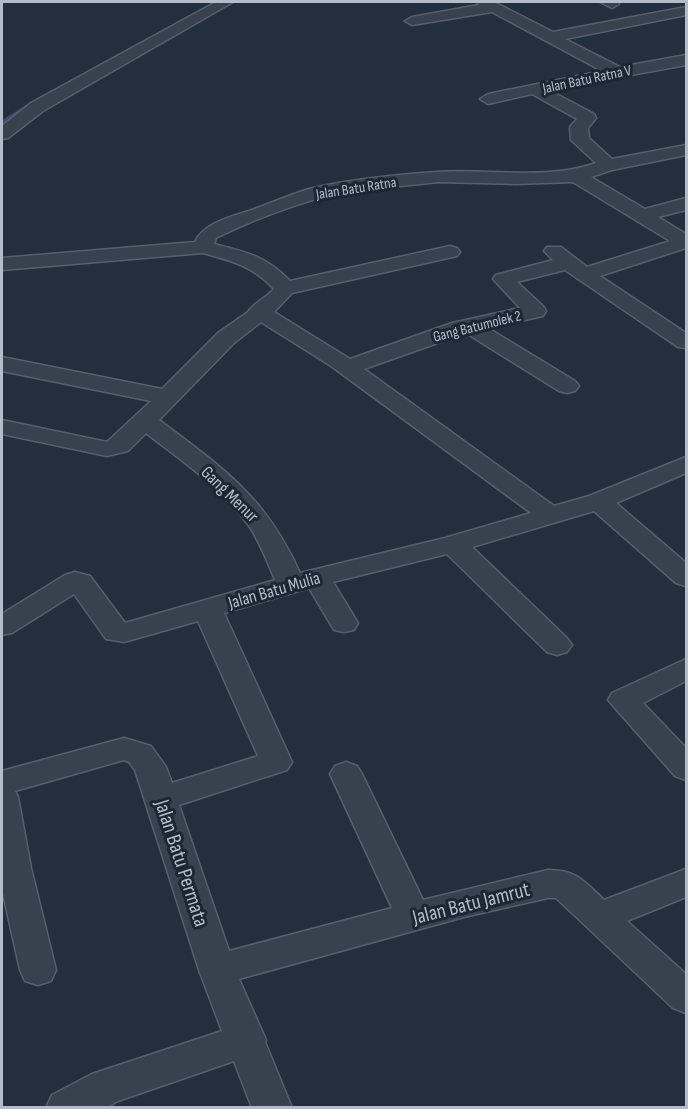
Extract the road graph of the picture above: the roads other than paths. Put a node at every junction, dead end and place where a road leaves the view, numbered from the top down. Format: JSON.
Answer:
{"nodes":[{"id":1,"x":226,"y":2,"type":"edge"},
{"id":2,"x":678,"y":2,"type":"edge"},
{"id":3,"x":489,"y":3,"type":"edge"},
{"id":4,"x":687,"y":6,"type":"edge"},
{"id":5,"x":687,"y":11,"type":"edge"},
{"id":6,"x":412,"y":21,"type":"dead end"},
{"id":7,"x":551,"y":38,"type":"junction"},
{"id":8,"x":687,"y":60,"type":"edge"},
{"id":9,"x":617,"y":72,"type":"junction"},
{"id":10,"x":537,"y":90,"type":"junction"},
{"id":11,"x":488,"y":99,"type":"dead end"},
{"id":12,"x":2,"y":134,"type":"edge"},
{"id":13,"x":687,"y":150,"type":"edge"},
{"id":14,"x":608,"y":165,"type":"junction"},
{"id":15,"x":578,"y":176,"type":"junction"},
{"id":16,"x":687,"y":204,"type":"edge"},
{"id":17,"x":644,"y":215,"type":"junction"},
{"id":18,"x":686,"y":242,"type":"edge"},
{"id":19,"x":203,"y":248,"type":"junction"},
{"id":20,"x":450,"y":252,"type":"dead end"},
{"id":21,"x":568,"y":263,"type":"junction"},
{"id":22,"x":2,"y":264,"type":"edge"},
{"id":23,"x":285,"y":288,"type":"junction"},
{"id":24,"x":258,"y":311,"type":"junction"},
{"id":25,"x":470,"y":326,"type":"junction"},
{"id":26,"x":687,"y":342,"type":"edge"},
{"id":27,"x":2,"y":364,"type":"edge"},
{"id":28,"x":348,"y":367,"type":"junction"},
{"id":29,"x":567,"y":386,"type":"dead end"},
{"id":30,"x":168,"y":397,"type":"junction"},
{"id":31,"x":145,"y":421,"type":"junction"},
{"id":32,"x":2,"y":427,"type":"edge"},
{"id":33,"x":687,"y":464,"type":"edge"},
{"id":34,"x":598,"y":501,"type":"junction"},
{"id":35,"x":549,"y":514,"type":"junction"},
{"id":36,"x":453,"y":544,"type":"junction"},
{"id":37,"x":687,"y":577,"type":"edge"},
{"id":38,"x":304,"y":581,"type":"junction"},
{"id":39,"x":208,"y":610,"type":"junction"},
{"id":40,"x":344,"y":623,"type":"dead end"},
{"id":41,"x":2,"y":626,"type":"edge"},
{"id":42,"x":557,"y":645,"type":"dead end"},
{"id":43,"x":687,"y":669,"type":"edge"},
{"id":44,"x":687,"y":768,"type":"edge"},
{"id":45,"x":346,"y":774,"type":"dead end"},
{"id":46,"x":2,"y":783,"type":"edge"},
{"id":47,"x":2,"y":797,"type":"edge"},
{"id":48,"x":161,"y":799,"type":"junction"},
{"id":49,"x":687,"y":883,"type":"edge"},
{"id":50,"x":601,"y":916,"type":"junction"},
{"id":51,"x":414,"y":917,"type":"junction"},
{"id":52,"x":38,"y":970,"type":"dead end"},
{"id":53,"x":217,"y":970,"type":"junction"},
{"id":54,"x":687,"y":997,"type":"edge"},
{"id":55,"x":247,"y":1040,"type":"junction"},
{"id":56,"x":66,"y":1107,"type":"edge"},
{"id":57,"x":272,"y":1107,"type":"edge"}],
"edges":[{"from":1,"to":12,"type":"street"},
{"from":2,"to":4,"type":"street"},
{"from":3,"to":6,"type":"street"},
{"from":3,"to":7,"type":"street"},
{"from":5,"to":7,"type":"street"},
{"from":7,"to":9,"type":"street"},
{"from":8,"to":9,"type":"street","name":"Jalan Batu Ratna V"},
{"from":9,"to":10,"type":"street","name":"Jalan Batu Ratna V"},
{"from":10,"to":11,"type":"street","name":"Jalan Batu Ratna V"},
{"from":10,"to":14,"type":"street"},
{"from":13,"to":14,"type":"street","name":"Jalan Batu Ratna"},
{"from":14,"to":15,"type":"street","name":"Jalan Batu Ratna"},
{"from":15,"to":17,"type":"street"},
{"from":15,"to":19,"type":"street","name":"Jalan Batu Ratna"},
{"from":16,"to":17,"type":"street"},
{"from":17,"to":18,"type":"street"},
{"from":18,"to":21,"type":"street"},
{"from":19,"to":22,"type":"street"},
{"from":19,"to":23,"type":"street"},
{"from":20,"to":23,"type":"street"},
{"from":21,"to":25,"type":"street","name":"Gang Batumolek 2"},
{"from":21,"to":26,"type":"street"},
{"from":23,"to":24,"type":"street"},
{"from":24,"to":28,"type":"street"},
{"from":24,"to":30,"type":"street"},
{"from":25,"to":28,"type":"street","name":"Gang Batumolek 2"},
{"from":25,"to":29,"type":"street"},
{"from":27,"to":30,"type":"street"},
{"from":28,"to":35,"type":"street"},
{"from":30,"to":31,"type":"street"},
{"from":31,"to":32,"type":"street"},
{"from":31,"to":38,"type":"street","name":"Gang Menur"},
{"from":33,"to":34,"type":"street","name":"Jalan Batu Mulia"},
{"from":34,"to":35,"type":"street","name":"Jalan Batu Mulia"},
{"from":34,"to":37,"type":"street"},
{"from":35,"to":36,"type":"street","name":"Jalan Batu Mulia"},
{"from":36,"to":38,"type":"street","name":"Jalan Batu Mulia"},
{"from":36,"to":42,"type":"street"},
{"from":38,"to":39,"type":"street","name":"Jalan Batu Mulia"},
{"from":38,"to":40,"type":"street","name":"Gang Menur"},
{"from":39,"to":41,"type":"street"},
{"from":39,"to":48,"type":"street","name":"Jalan Batu Mulia"},
{"from":43,"to":44,"type":"street"},
{"from":45,"to":51,"type":"street"},
{"from":46,"to":48,"type":"street","name":"Jalan Batu Permata"},
{"from":47,"to":52,"type":"street"},
{"from":48,"to":53,"type":"street","name":"Jalan Batu Permata"},
{"from":49,"to":50,"type":"street"},
{"from":50,"to":51,"type":"street","name":"Jalan Batu Jamrut"},
{"from":50,"to":54,"type":"street","name":"Jalan Batu Jamrut"},
{"from":51,"to":53,"type":"street","name":"Jalan Batu Jamrut"},
{"from":53,"to":55,"type":"street","name":"Jalan Batu Permata"},
{"from":55,"to":56,"type":"street"},
{"from":55,"to":57,"type":"street","name":"Jalan Batu Permata"}]}
